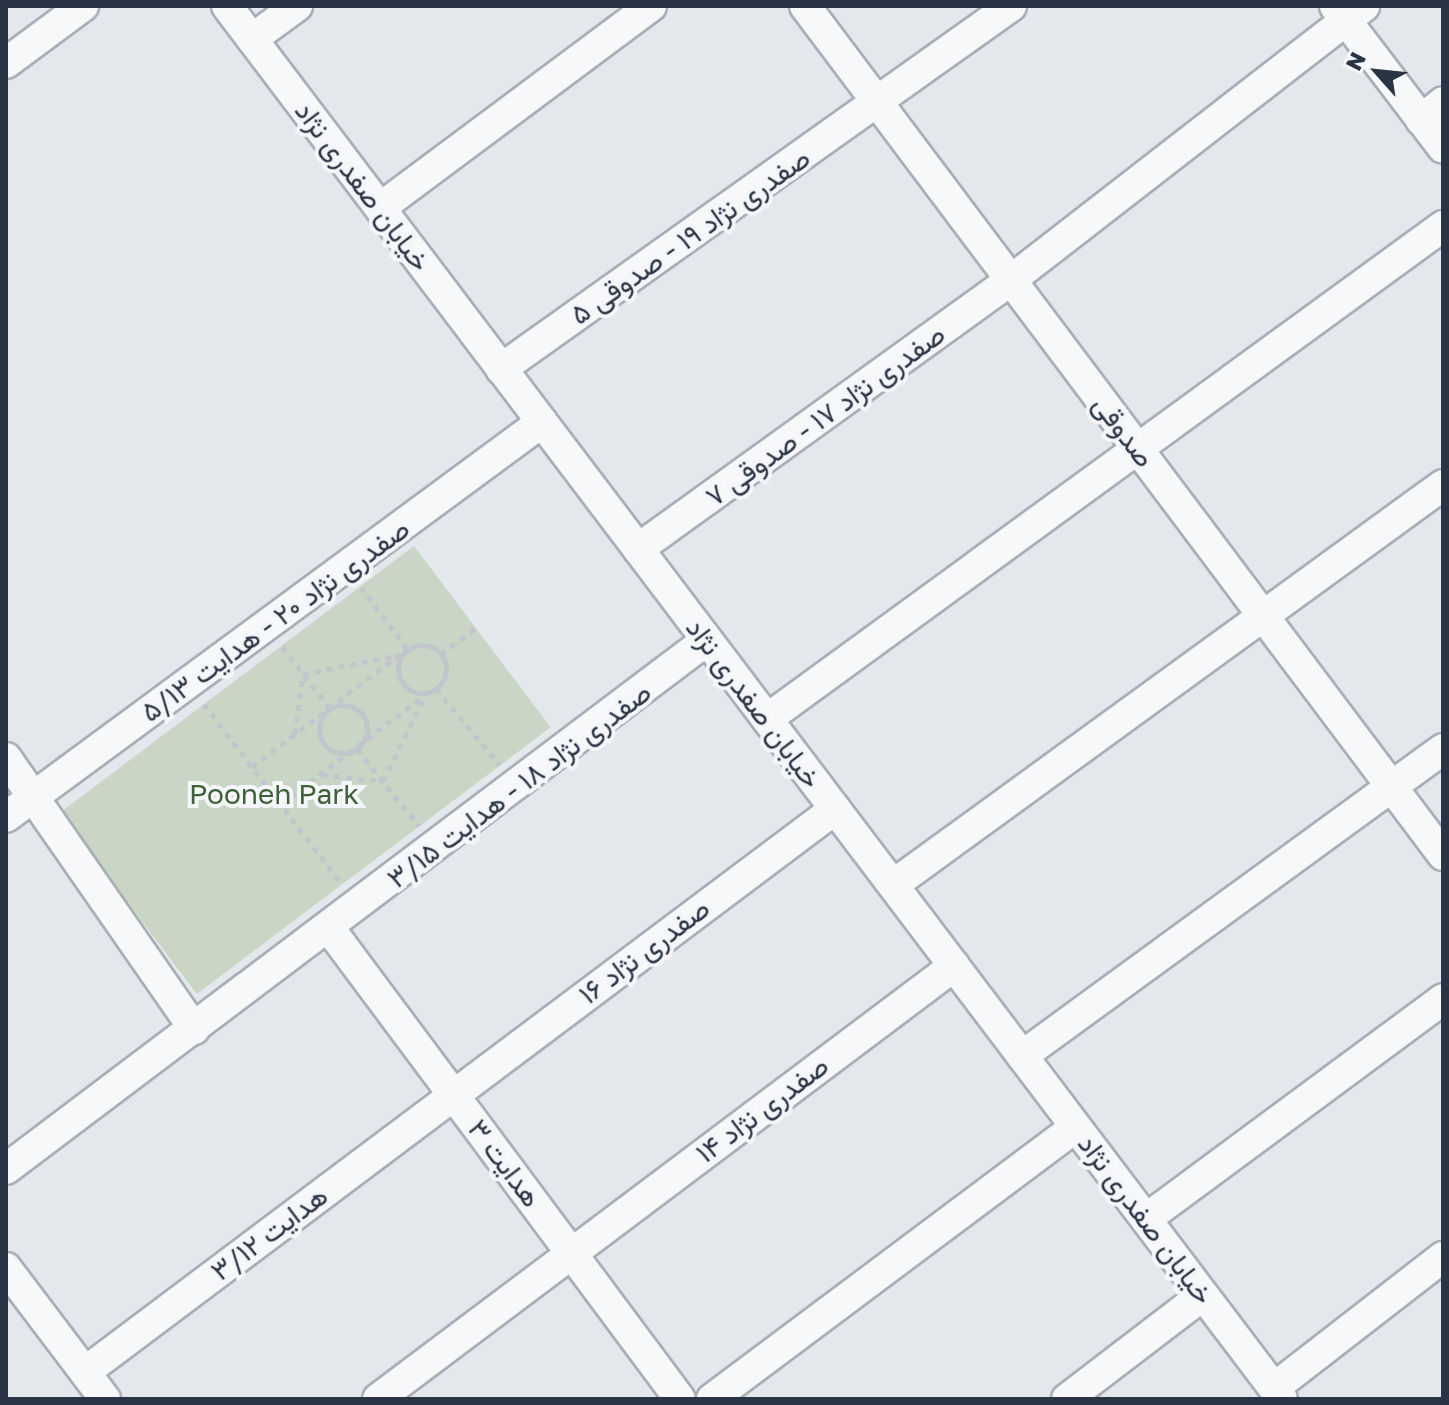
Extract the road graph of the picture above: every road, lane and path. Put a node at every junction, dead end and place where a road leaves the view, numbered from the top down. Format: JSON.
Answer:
{"nodes":[{"id":1,"x":83,"y":6,"type":"edge"},
{"id":2,"x":227,"y":6,"type":"edge"},
{"id":3,"x":297,"y":6,"type":"edge"},
{"id":4,"x":651,"y":6,"type":"edge"},
{"id":5,"x":805,"y":6,"type":"edge"},
{"id":6,"x":1011,"y":6,"type":"edge"},
{"id":7,"x":1348,"y":11,"type":"edge"},
{"id":8,"x":252,"y":39,"type":"junction"},
{"id":9,"x":6,"y":63,"type":"edge"},
{"id":10,"x":879,"y":104,"type":"junction"},
{"id":11,"x":1432,"y":111,"type":"edge"},
{"id":12,"x":1443,"y":148,"type":"edge"},
{"id":13,"x":380,"y":208,"type":"junction"},
{"id":14,"x":1443,"y":226,"type":"edge"},
{"id":15,"x":1011,"y":280,"type":"junction"},
{"id":16,"x":501,"y":369,"type":"junction"},
{"id":17,"x":542,"y":422,"type":"junction"},
{"id":18,"x":1137,"y":448,"type":"junction"},
{"id":19,"x":1443,"y":485,"type":"edge"},
{"id":20,"x":638,"y":549,"type":"junction"},
{"id":21,"x":346,"y":569,"type":"junction"},
{"id":22,"x":1264,"y":618,"type":"junction"},
{"id":23,"x":266,"y":628,"type":"junction"},
{"id":24,"x":476,"y":628,"type":"dead end"},
{"id":25,"x":707,"y":640,"type":"junction"},
{"id":26,"x":407,"y":649,"type":"junction"},
{"id":27,"x":441,"y":654,"type":"junction"},
{"id":28,"x":399,"y":655,"type":"junction"},
{"id":29,"x":303,"y":674,"type":"junction"},
{"id":30,"x":189,"y":684,"type":"junction"},
{"id":31,"x":436,"y":689,"type":"junction"},
{"id":32,"x":426,"y":694,"type":"junction"},
{"id":33,"x":330,"y":708,"type":"junction"},
{"id":34,"x":767,"y":719,"type":"junction"},
{"id":35,"x":295,"y":735,"type":"junction"},
{"id":36,"x":357,"y":749,"type":"junction"},
{"id":37,"x":1443,"y":749,"type":"edge"},
{"id":38,"x":6,"y":758,"type":"edge"},
{"id":39,"x":252,"y":767,"type":"junction"},
{"id":40,"x":321,"y":775,"type":"junction"},
{"id":41,"x":383,"y":781,"type":"junction"},
{"id":42,"x":519,"y":787,"type":"junction"},
{"id":43,"x":1393,"y":788,"type":"junction"},
{"id":44,"x":34,"y":797,"type":"junction"},
{"id":45,"x":281,"y":804,"type":"junction"},
{"id":46,"x":835,"y":809,"type":"junction"},
{"id":47,"x":6,"y":817,"type":"edge"},
{"id":48,"x":437,"y":848,"type":"junction"},
{"id":49,"x":1443,"y":855,"type":"edge"},
{"id":50,"x":893,"y":885,"type":"junction"},
{"id":51,"x":359,"y":906,"type":"junction"},
{"id":52,"x":329,"y":928,"type":"junction"},
{"id":53,"x":954,"y":966,"type":"junction"},
{"id":54,"x":1443,"y":999,"type":"edge"},
{"id":55,"x":194,"y":1029,"type":"junction"},
{"id":56,"x":1022,"y":1056,"type":"junction"},
{"id":57,"x":453,"y":1093,"type":"junction"},
{"id":58,"x":1076,"y":1127,"type":"junction"},
{"id":59,"x":6,"y":1169,"type":"edge"},
{"id":60,"x":1146,"y":1219,"type":"junction"},
{"id":61,"x":570,"y":1251,"type":"junction"},
{"id":62,"x":1443,"y":1257,"type":"edge"},
{"id":63,"x":10,"y":1282,"type":"edge"},
{"id":64,"x":1203,"y":1295,"type":"junction"},
{"id":65,"x":85,"y":1372,"type":"junction"},
{"id":66,"x":1278,"y":1394,"type":"edge"},
{"id":67,"x":105,"y":1399,"type":"edge"},
{"id":68,"x":378,"y":1399,"type":"edge"},
{"id":69,"x":680,"y":1399,"type":"edge"},
{"id":70,"x":712,"y":1399,"type":"edge"},
{"id":71,"x":1067,"y":1399,"type":"edge"}],
"edges":[{"from":1,"to":9,"type":"street"},
{"from":2,"to":8,"type":"street","name":"خیابان صفدری نژاد"},
{"from":3,"to":8,"type":"street"},
{"from":4,"to":13,"type":"street"},
{"from":5,"to":10,"type":"street","name":"صدوقی"},
{"from":6,"to":10,"type":"street","name":"صفدری نژاد ۱۹ - صدوقی ۵"},
{"from":7,"to":11,"type":"street"},
{"from":7,"to":15,"type":"street","name":"صفدری نژاد ۱۷ - صدوقی ۷"},
{"from":8,"to":13,"type":"street","name":"خیابان صفدری نژاد"},
{"from":10,"to":15,"type":"street","name":"صدوقی"},
{"from":10,"to":16,"type":"street","name":"صفدری نژاد ۱۹ - صدوقی ۵"},
{"from":11,"to":12,"type":"street"},
{"from":13,"to":16,"type":"street","name":"خیابان صفدری نژاد"},
{"from":14,"to":18,"type":"street"},
{"from":15,"to":18,"type":"street","name":"صدوقی"},
{"from":15,"to":20,"type":"street","name":"صفدری نژاد ۱۷ - صدوقی ۷"},
{"from":16,"to":17,"type":"street","name":"خیابان صفدری نژاد"},
{"from":17,"to":20,"type":"street","name":"خیابان صفدری نژاد"},
{"from":17,"to":21,"type":"street","name":"صفدری نژاد ۲۰ - هدایت ۵/۱۳"},
{"from":18,"to":22,"type":"street","name":"صدوقی"},
{"from":18,"to":34,"type":"street"},
{"from":19,"to":22,"type":"street"},
{"from":20,"to":25,"type":"street","name":"خیابان صفدری نژاد"},
{"from":21,"to":23,"type":"street","name":"صفدری نژاد ۲۰ - هدایت ۵/۱۳"},
{"from":21,"to":26,"type":"path"},
{"from":22,"to":43,"type":"street","name":"صدوقی"},
{"from":22,"to":50,"type":"street"},
{"from":23,"to":29,"type":"path"},
{"from":23,"to":30,"type":"street","name":"صفدری نژاد ۲۰ - هدایت ۵/۱۳"},
{"from":24,"to":27,"type":"path"},
{"from":25,"to":34,"type":"street","name":"خیابان صفدری نژاد"},
{"from":25,"to":42,"type":"street","name":"صفدری نژاد ۱۸ - هدایت ۳/۱۵"},
{"from":26,"to":27,"type":"path"},
{"from":26,"to":28,"type":"path"},
{"from":26,"to":32,"type":"path"},
{"from":27,"to":31,"type":"path"},
{"from":28,"to":29,"type":"path"},
{"from":28,"to":33,"type":"path"},
{"from":29,"to":33,"type":"path"},
{"from":29,"to":35,"type":"path"},
{"from":30,"to":39,"type":"path"},
{"from":30,"to":44,"type":"street","name":"صفدری نژاد ۲۰ - هدایت ۵/۱۳"},
{"from":31,"to":32,"type":"path"},
{"from":31,"to":42,"type":"path"},
{"from":32,"to":36,"type":"path"},
{"from":32,"to":41,"type":"path"},
{"from":33,"to":35,"type":"path"},
{"from":33,"to":36,"type":"path"},
{"from":33,"to":36,"type":"path"},
{"from":34,"to":46,"type":"street","name":"خیابان صفدری نژاد"},
{"from":35,"to":39,"type":"path"},
{"from":36,"to":40,"type":"path"},
{"from":36,"to":41,"type":"path"},
{"from":37,"to":43,"type":"street"},
{"from":38,"to":44,"type":"street"},
{"from":39,"to":45,"type":"path"},
{"from":40,"to":41,"type":"path"},
{"from":40,"to":45,"type":"path"},
{"from":41,"to":48,"type":"path"},
{"from":42,"to":48,"type":"street","name":"صفدری نژاد ۱۸ - هدایت ۳/۱۵"},
{"from":43,"to":49,"type":"street","name":"صدوقی"},
{"from":43,"to":56,"type":"street"},
{"from":44,"to":47,"type":"street","name":"صفدری نژاد ۲۰ - هدایت ۵/۱۳"},
{"from":44,"to":55,"type":"street"},
{"from":45,"to":51,"type":"path"},
{"from":46,"to":50,"type":"street","name":"خیابان صفدری نژاد"},
{"from":46,"to":57,"type":"street","name":"صفدری نژاد ۱۶"},
{"from":48,"to":51,"type":"street","name":"صفدری نژاد ۱۸ - هدایت ۳/۱۵"},
{"from":50,"to":53,"type":"street","name":"خیابان صفدری نژاد"},
{"from":51,"to":52,"type":"street","name":"صفدری نژاد ۱۸ - هدایت ۳/۱۵"},
{"from":52,"to":55,"type":"street","name":"صفدری نژاد ۱۸ - هدایت ۳/۱۵"},
{"from":52,"to":57,"type":"street","name":"هدایت ۳"},
{"from":53,"to":56,"type":"street","name":"خیابان صفدری نژاد"},
{"from":53,"to":61,"type":"street","name":"صفدری نژاد ۱۴"},
{"from":54,"to":60,"type":"street"},
{"from":55,"to":59,"type":"street","name":"صفدری نژاد ۱۸ - هدایت ۳/۱۵"},
{"from":56,"to":58,"type":"street","name":"خیابان صفدری نژاد"},
{"from":57,"to":61,"type":"street","name":"هدایت ۳"},
{"from":57,"to":65,"type":"street","name":"هدایت ۳/۱۲"},
{"from":58,"to":60,"type":"street","name":"خیابان صفدری نژاد"},
{"from":58,"to":70,"type":"street"},
{"from":60,"to":64,"type":"street","name":"خیابان صفدری نژاد"},
{"from":61,"to":68,"type":"street","name":"صفدری نژاد ۱۴"},
{"from":61,"to":69,"type":"street","name":"هدایت ۳"},
{"from":62,"to":66,"type":"street"},
{"from":63,"to":65,"type":"street"},
{"from":64,"to":66,"type":"street","name":"خیابان صفدری نژاد"},
{"from":64,"to":71,"type":"street"},
{"from":65,"to":67,"type":"street"}]}
